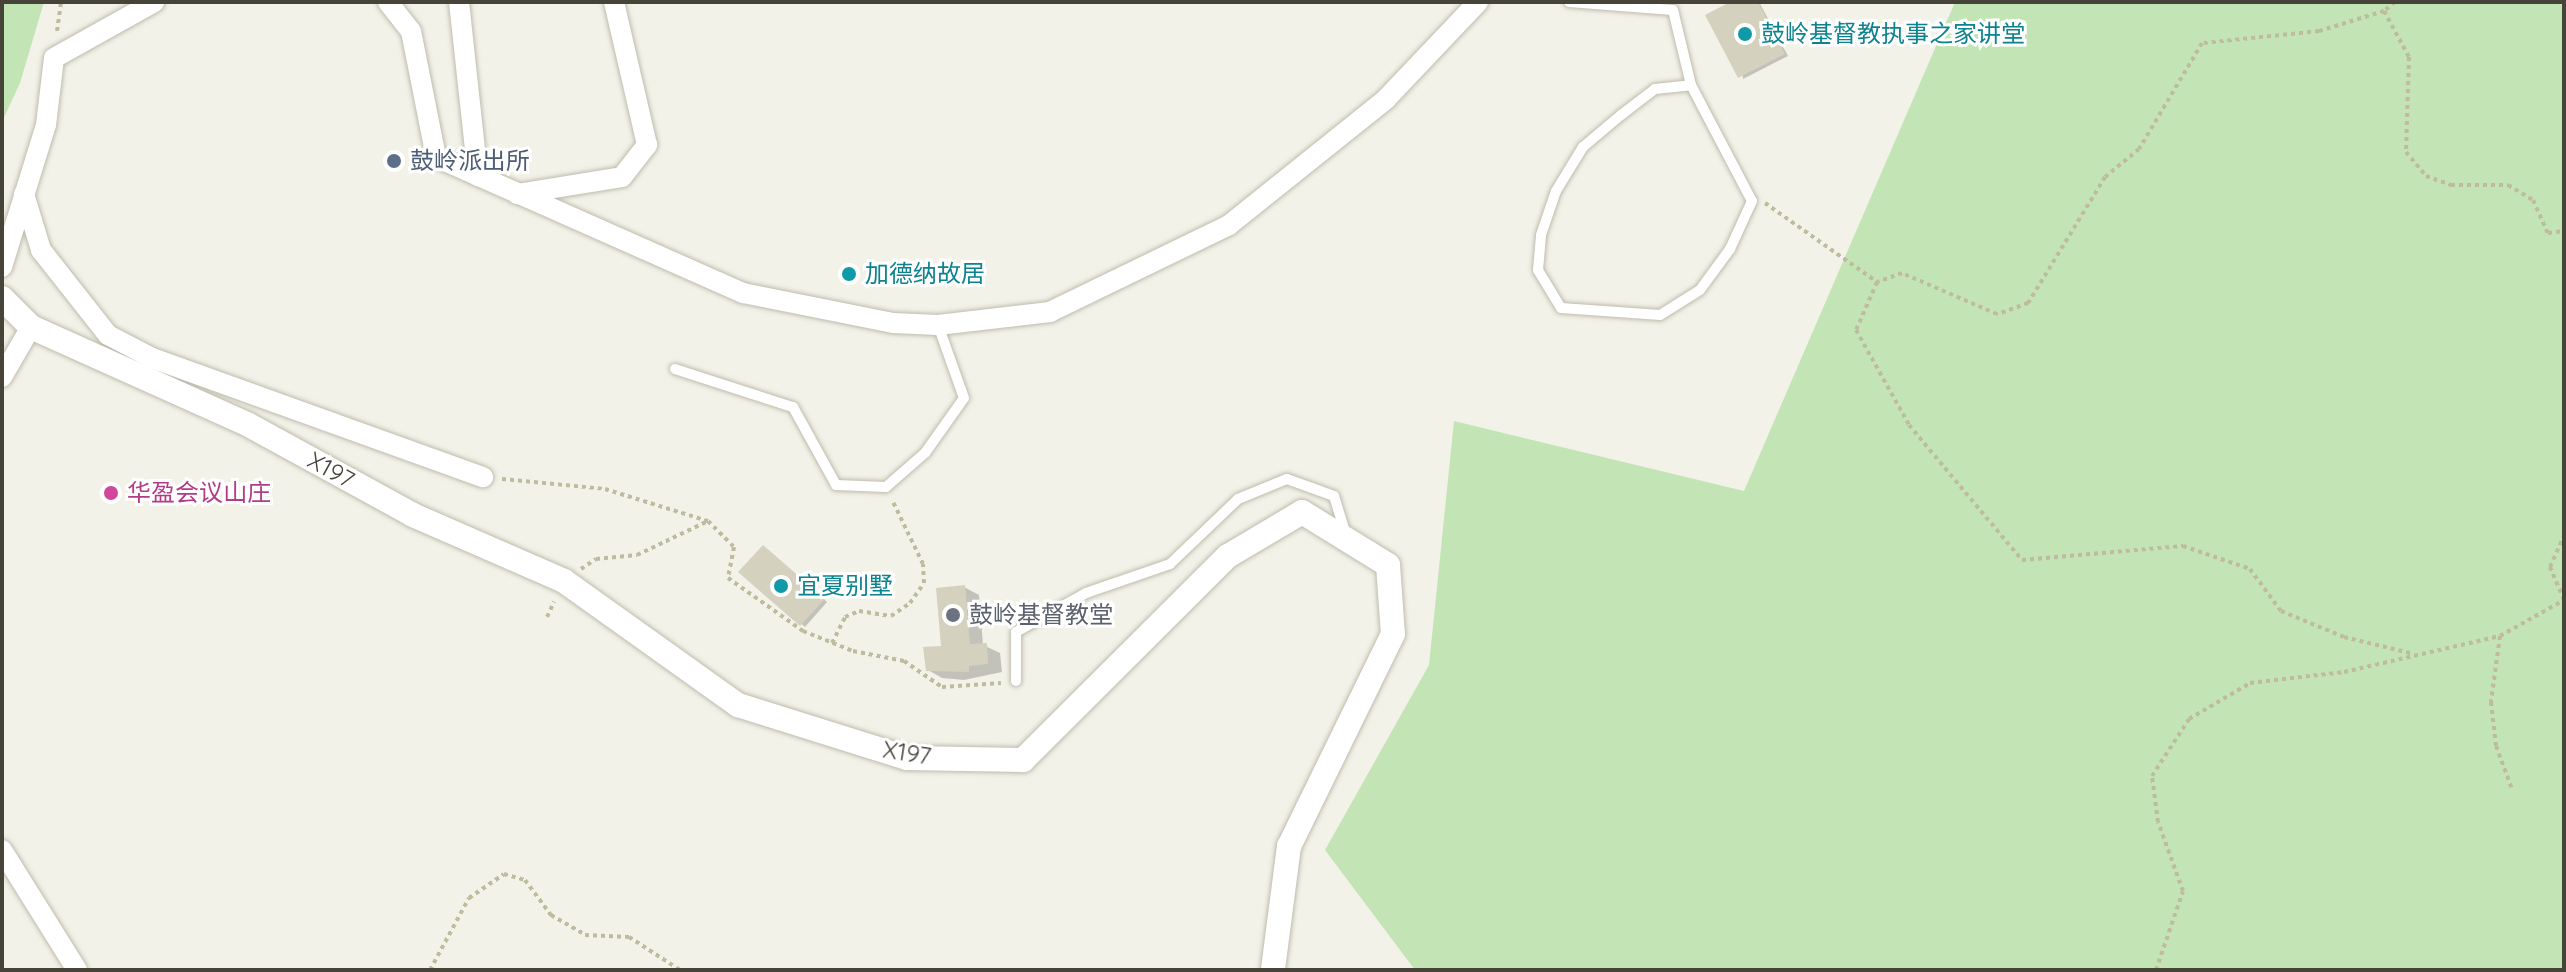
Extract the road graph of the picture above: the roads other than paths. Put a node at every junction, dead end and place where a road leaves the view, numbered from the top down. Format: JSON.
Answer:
{"nodes":[{"id":1,"x":154,"y":2,"type":"edge"},
{"id":2,"x":388,"y":2,"type":"edge"},
{"id":3,"x":459,"y":2,"type":"edge"},
{"id":4,"x":614,"y":2,"type":"edge"},
{"id":5,"x":1478,"y":2,"type":"edge"},
{"id":6,"x":1569,"y":2,"type":"edge"},
{"id":7,"x":1691,"y":85,"type":"junction"},
{"id":8,"x":478,"y":176,"type":"junction"},
{"id":9,"x":24,"y":194,"type":"junction"},
{"id":10,"x":517,"y":194,"type":"junction"},
{"id":11,"x":2,"y":267,"type":"edge"},
{"id":12,"x":2,"y":298,"type":"edge"},
{"id":13,"x":938,"y":325,"type":"junction"},
{"id":14,"x":31,"y":327,"type":"junction"},
{"id":15,"x":92,"y":354,"type":"junction"},
{"id":16,"x":152,"y":358,"type":"junction"},
{"id":17,"x":8,"y":360,"type":"edge"},
{"id":18,"x":675,"y":369,"type":"dead end"},
{"id":19,"x":2,"y":377,"type":"edge"},
{"id":20,"x":483,"y":477,"type":"road end"},
{"id":21,"x":1348,"y":541,"type":"junction"},
{"id":22,"x":1016,"y":681,"type":"road end"},
{"id":23,"x":2,"y":850,"type":"edge"},
{"id":24,"x":77,"y":970,"type":"edge"},
{"id":25,"x":1273,"y":970,"type":"edge"}],
"edges":[{"from":1,"to":9,"type":"street"},
{"from":2,"to":8,"type":"street"},
{"from":3,"to":8,"type":"street"},
{"from":4,"to":10,"type":"street"},
{"from":5,"to":13,"type":"street"},
{"from":6,"to":7,"type":"lane"},
{"from":7,"to":7,"type":"lane"},
{"from":8,"to":10,"type":"street"},
{"from":9,"to":11,"type":"street"},
{"from":9,"to":16,"type":"street"},
{"from":10,"to":13,"type":"street"},
{"from":12,"to":14,"type":"street","name":"X197","number":"X197"},
{"from":13,"to":18,"type":"lane"},
{"from":14,"to":15,"type":"street","name":"X197","number":"X197"},
{"from":14,"to":17,"type":"street"},
{"from":15,"to":16,"type":"street"},
{"from":15,"to":21,"type":"street","name":"X197","number":"X197"},
{"from":16,"to":20,"type":"street"},
{"from":17,"to":19,"type":"street"},
{"from":21,"to":22,"type":"lane"},
{"from":21,"to":25,"type":"street","name":"X197","number":"X197"},
{"from":23,"to":24,"type":"street"}]}
